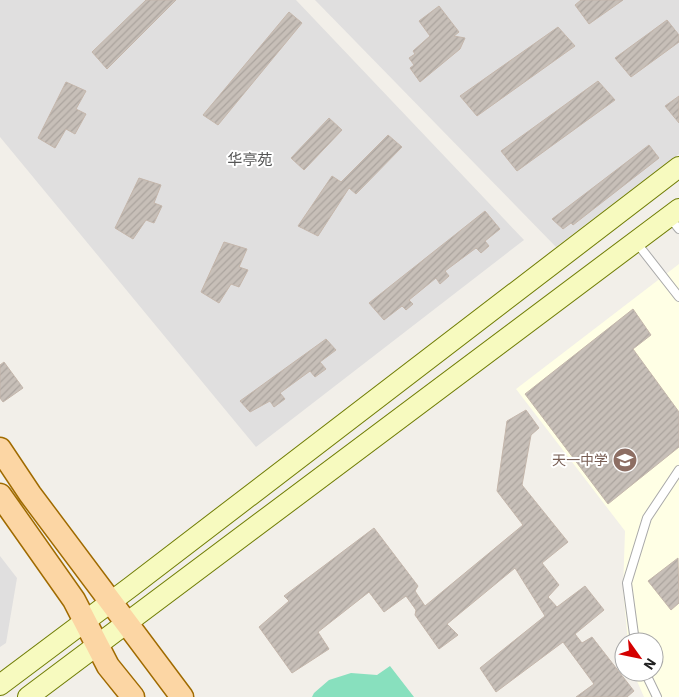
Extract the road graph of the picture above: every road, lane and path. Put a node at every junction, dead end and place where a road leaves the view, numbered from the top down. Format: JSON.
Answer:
{"nodes":[{"id":1,"x":679,"y":167,"type":"edge"},
{"id":2,"x":676,"y":218,"type":"edge"},
{"id":3,"x":636,"y":242,"type":"junction"},
{"id":4,"x":679,"y":297,"type":"edge"},
{"id":5,"x":0,"y":449,"type":"edge"},
{"id":6,"x":679,"y":470,"type":"edge"},
{"id":7,"x":0,"y":495,"type":"edge"},
{"id":8,"x":111,"y":602,"type":"junction"},
{"id":9,"x":85,"y":622,"type":"junction"},
{"id":10,"x":126,"y":624,"type":"junction"},
{"id":11,"x":633,"y":632,"type":"edge"},
{"id":12,"x":98,"y":645,"type":"junction"},
{"id":13,"x":650,"y":682,"type":"edge"},
{"id":14,"x":0,"y":685,"type":"edge"},
{"id":15,"x":28,"y":697,"type":"edge"},
{"id":16,"x":133,"y":697,"type":"edge"},
{"id":17,"x":182,"y":697,"type":"edge"},
{"id":18,"x":657,"y":697,"type":"edge"}],
"edges":[{"from":1,"to":8,"type":"main road"},
{"from":2,"to":3,"type":"main road"},
{"from":3,"to":4,"type":"lane"},
{"from":3,"to":10,"type":"main road"},
{"from":5,"to":8,"type":"main road"},
{"from":6,"to":11,"type":"lane"},
{"from":7,"to":9,"type":"main road"},
{"from":8,"to":9,"type":"main road"},
{"from":8,"to":10,"type":"main road"},
{"from":9,"to":12,"type":"main road"},
{"from":9,"to":14,"type":"main road"},
{"from":10,"to":12,"type":"main road"},
{"from":10,"to":17,"type":"main road"},
{"from":12,"to":15,"type":"main road"},
{"from":12,"to":16,"type":"main road"},
{"from":13,"to":18,"type":"lane"}]}
